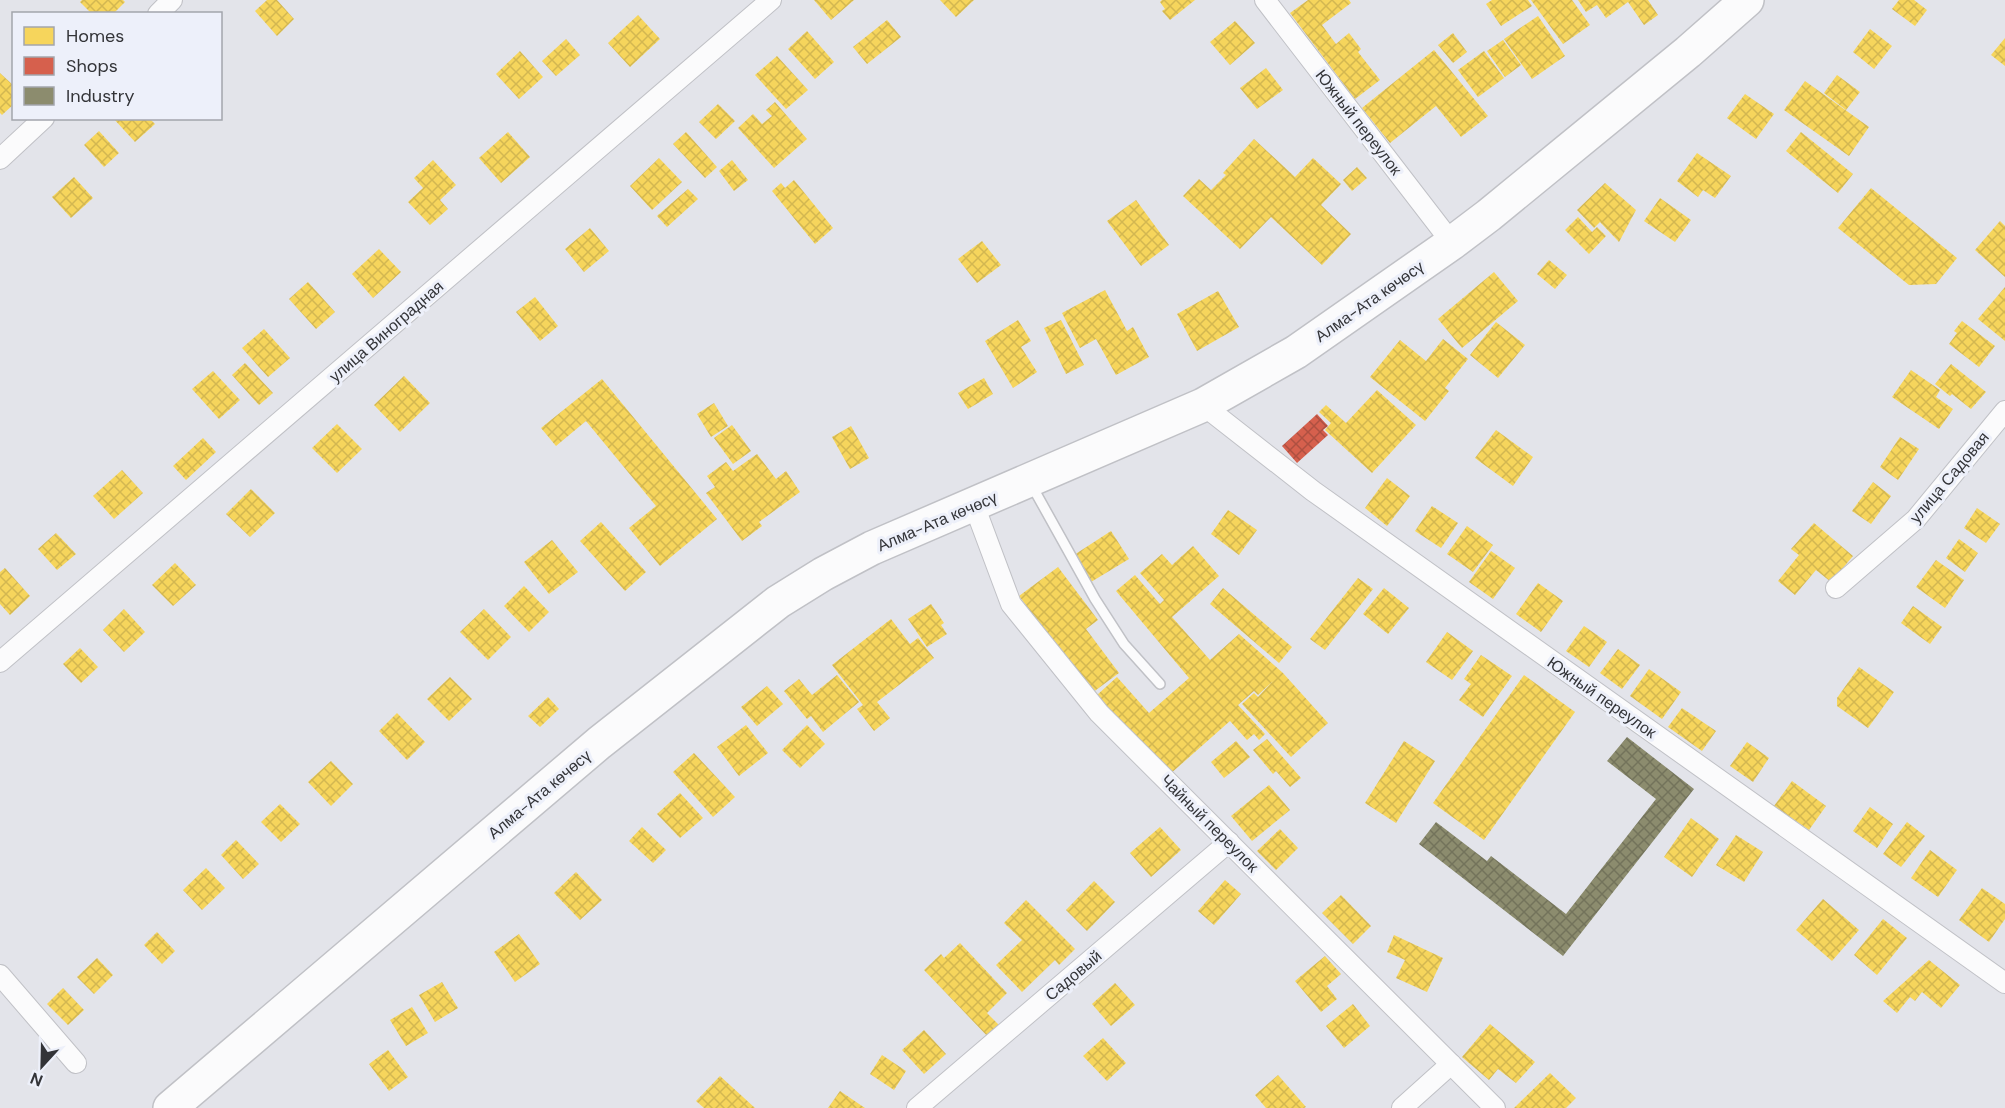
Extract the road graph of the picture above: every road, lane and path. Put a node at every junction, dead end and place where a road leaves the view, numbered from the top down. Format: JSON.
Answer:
{"nodes":[{"id":1,"x":172,"y":0,"type":"edge"},
{"id":2,"x":771,"y":0,"type":"edge"},
{"id":3,"x":1265,"y":0,"type":"edge"},
{"id":4,"x":1747,"y":0,"type":"edge"},
{"id":5,"x":160,"y":12,"type":"edge"},
{"id":6,"x":42,"y":120,"type":"edge"},
{"id":7,"x":0,"y":159,"type":"edge"},
{"id":8,"x":1452,"y":243,"type":"junction"},
{"id":9,"x":1203,"y":405,"type":"junction"},
{"id":10,"x":2005,"y":411,"type":"edge"},
{"id":11,"x":1029,"y":481,"type":"junction"},
{"id":12,"x":974,"y":505,"type":"junction"},
{"id":13,"x":1836,"y":588,"type":"dead end"},
{"id":14,"x":0,"y":662,"type":"edge"},
{"id":15,"x":1160,"y":684,"type":"dead end"},
{"id":16,"x":1229,"y":842,"type":"junction"},
{"id":17,"x":0,"y":975,"type":"edge"},
{"id":18,"x":2005,"y":983,"type":"edge"},
{"id":19,"x":76,"y":1063,"type":"dead end"},
{"id":20,"x":1450,"y":1064,"type":"junction"},
{"id":21,"x":170,"y":1108,"type":"edge"},
{"id":22,"x":917,"y":1108,"type":"edge"},
{"id":23,"x":1402,"y":1108,"type":"edge"},
{"id":24,"x":1495,"y":1108,"type":"edge"}],
"edges":[{"from":1,"to":5,"type":"street"},
{"from":2,"to":14,"type":"street","name":"улица Виноградная"},
{"from":3,"to":8,"type":"street","name":"Южный переулок"},
{"from":4,"to":8,"type":"highway","name":"Алма-Ата көчөсү"},
{"from":6,"to":7,"type":"street"},
{"from":8,"to":9,"type":"highway","name":"Алма-Ата көчөсү"},
{"from":9,"to":11,"type":"highway","name":"Алма-Ата көчөсү"},
{"from":9,"to":18,"type":"street","name":"Южный переулок"},
{"from":10,"to":13,"type":"street","name":"улица Садовая"},
{"from":11,"to":12,"type":"highway","name":"Алма-Ата көчөсү"},
{"from":11,"to":15,"type":"lane"},
{"from":12,"to":16,"type":"street","name":"Чайный переулок"},
{"from":12,"to":21,"type":"highway","name":"Алма-Ата көчөсү"},
{"from":16,"to":20,"type":"street","name":"Чайный переулок"},
{"from":16,"to":22,"type":"street","name":"Садовый"},
{"from":17,"to":19,"type":"street"},
{"from":20,"to":23,"type":"street"},
{"from":20,"to":24,"type":"street","name":"Чайный переулок"}]}
